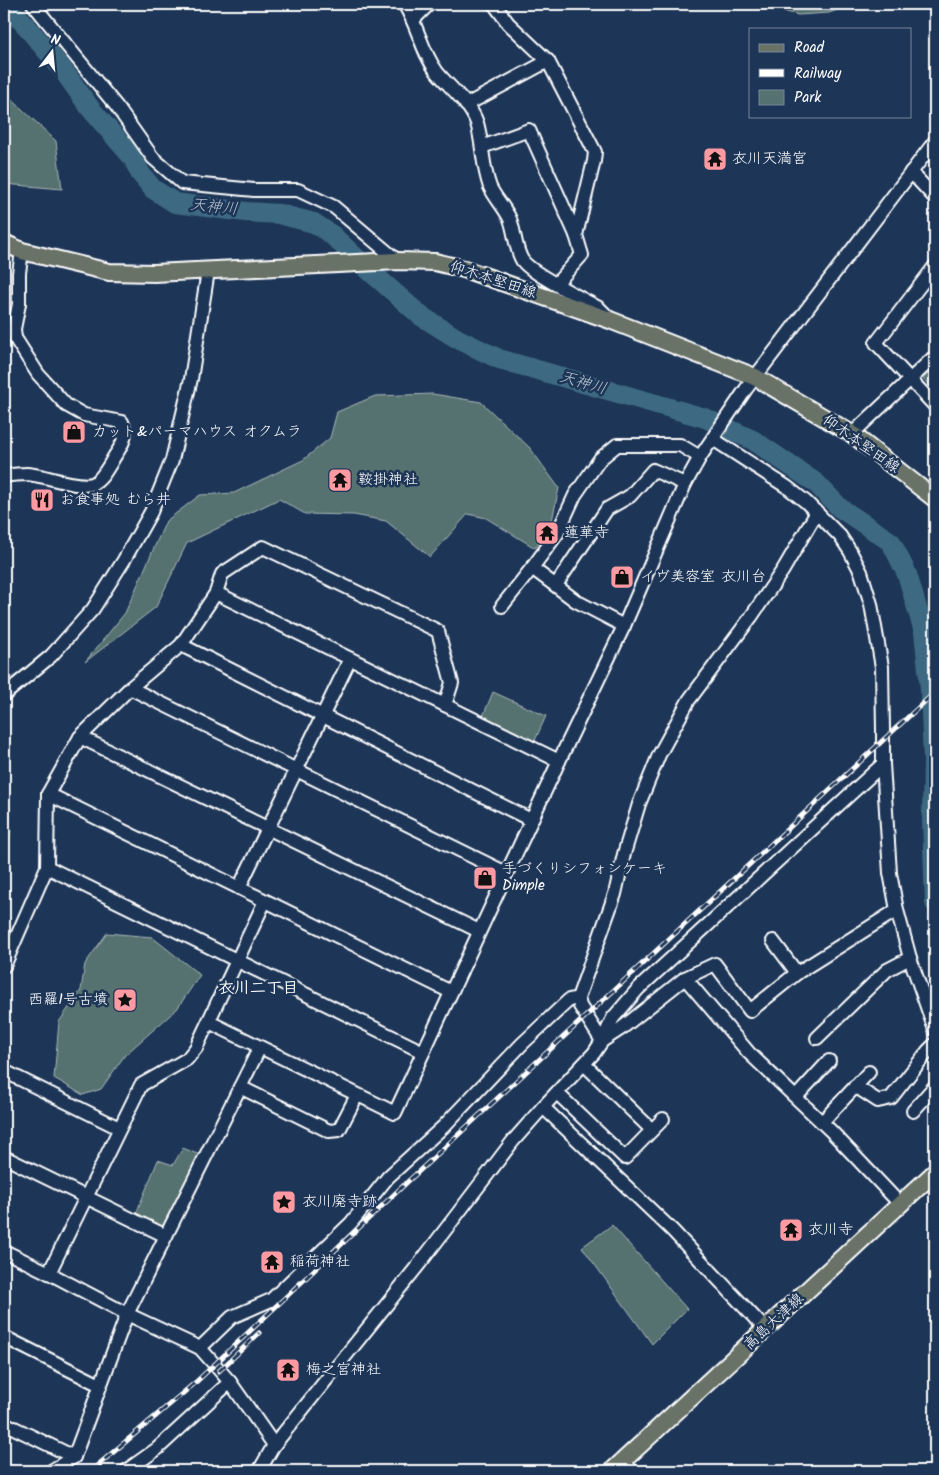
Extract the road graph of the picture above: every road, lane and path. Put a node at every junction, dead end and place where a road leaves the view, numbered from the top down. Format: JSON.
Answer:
{"nodes":[{"id":1,"x":33,"y":4,"type":"edge"},
{"id":2,"x":404,"y":4,"type":"edge"},
{"id":3,"x":429,"y":4,"type":"edge"},
{"id":4,"x":494,"y":4,"type":"edge"},
{"id":5,"x":413,"y":20,"type":"junction"},
{"id":6,"x":548,"y":61,"type":"junction"},
{"id":7,"x":466,"y":106,"type":"junction"},
{"id":8,"x":935,"y":141,"type":"edge"},
{"id":9,"x":482,"y":147,"type":"junction"},
{"id":10,"x":911,"y":172,"type":"junction"},
{"id":11,"x":935,"y":198,"type":"edge"},
{"id":12,"x":576,"y":235,"type":"junction"},
{"id":13,"x":4,"y":243,"type":"edge"},
{"id":14,"x":22,"y":251,"type":"junction"},
{"id":15,"x":398,"y":261,"type":"junction"},
{"id":16,"x":935,"y":266,"type":"edge"},
{"id":17,"x":208,"y":271,"type":"junction"},
{"id":18,"x":556,"y":284,"type":"junction"},
{"id":19,"x":610,"y":320,"type":"junction"},
{"id":20,"x":935,"y":356,"type":"edge"},
{"id":21,"x":755,"y":377,"type":"junction"},
{"id":22,"x":910,"y":379,"type":"junction"},
{"id":23,"x":935,"y":406,"type":"edge"},
{"id":24,"x":716,"y":434,"type":"junction"},
{"id":25,"x":852,"y":434,"type":"junction"},
{"id":26,"x":700,"y":457,"type":"junction"},
{"id":27,"x":4,"y":476,"type":"edge"},
{"id":28,"x":685,"y":484,"type":"junction"},
{"id":29,"x":935,"y":498,"type":"edge"},
{"id":30,"x":817,"y":512,"type":"junction"},
{"id":31,"x":532,"y":568,"type":"junction"},
{"id":32,"x":556,"y":585,"type":"junction"},
{"id":33,"x":216,"y":593,"type":"junction"},
{"id":34,"x":502,"y":606,"type":"dead end"},
{"id":35,"x":624,"y":626,"type":"junction"},
{"id":36,"x":181,"y":645,"type":"junction"},
{"id":37,"x":350,"y":659,"type":"junction"},
{"id":38,"x":130,"y":688,"type":"junction"},
{"id":39,"x":4,"y":695,"type":"edge"},
{"id":40,"x":445,"y":705,"type":"junction"},
{"id":41,"x":322,"y":716,"type":"junction"},
{"id":42,"x":80,"y":737,"type":"junction"},
{"id":43,"x":559,"y":761,"type":"junction"},
{"id":44,"x":882,"y":764,"type":"junction"},
{"id":45,"x":296,"y":770,"type":"junction"},
{"id":46,"x":48,"y":794,"type":"junction"},
{"id":47,"x":531,"y":820,"type":"junction"},
{"id":48,"x":268,"y":828,"type":"junction"},
{"id":49,"x":46,"y":867,"type":"junction"},
{"id":50,"x":506,"y":873,"type":"junction"},
{"id":51,"x":239,"y":888,"type":"junction"},
{"id":52,"x":265,"y":901,"type":"junction"},
{"id":53,"x":897,"y":910,"type":"junction"},
{"id":54,"x":479,"y":931,"type":"junction"},
{"id":55,"x":773,"y":941,"type":"dead end"},
{"id":56,"x":910,"y":958,"type":"junction"},
{"id":57,"x":237,"y":961,"type":"junction"},
{"id":58,"x":4,"y":966,"type":"edge"},
{"id":59,"x":797,"y":973,"type":"junction"},
{"id":60,"x":685,"y":978,"type":"junction"},
{"id":61,"x":451,"y":992,"type":"junction"},
{"id":62,"x":578,"y":998,"type":"junction"},
{"id":63,"x":208,"y":1022,"type":"junction"},
{"id":64,"x":935,"y":1030,"type":"edge"},
{"id":65,"x":817,"y":1038,"type":"dead end"},
{"id":66,"x":602,"y":1041,"type":"junction"},
{"id":67,"x":935,"y":1044,"type":"edge"},
{"id":68,"x":260,"y":1048,"type":"junction"},
{"id":69,"x":423,"y":1052,"type":"junction"},
{"id":70,"x":829,"y":1061,"type":"dead end"},
{"id":71,"x":584,"y":1064,"type":"junction"},
{"id":72,"x":4,"y":1071,"type":"edge"},
{"id":73,"x":869,"y":1072,"type":"dead end"},
{"id":74,"x":856,"y":1086,"type":"junction"},
{"id":75,"x":935,"y":1086,"type":"edge"},
{"id":76,"x":240,"y":1087,"type":"junction"},
{"id":77,"x":557,"y":1093,"type":"junction"},
{"id":78,"x":357,"y":1095,"type":"junction"},
{"id":79,"x":796,"y":1097,"type":"junction"},
{"id":80,"x":543,"y":1107,"type":"junction"},
{"id":81,"x":913,"y":1111,"type":"dead end"},
{"id":82,"x":663,"y":1119,"type":"dead end"},
{"id":83,"x":822,"y":1122,"type":"junction"},
{"id":84,"x":119,"y":1128,"type":"junction"},
{"id":85,"x":652,"y":1130,"type":"junction"},
{"id":86,"x":4,"y":1157,"type":"edge"},
{"id":87,"x":935,"y":1172,"type":"edge"},
{"id":88,"x":86,"y":1197,"type":"junction"},
{"id":89,"x":901,"y":1205,"type":"junction"},
{"id":90,"x":166,"y":1236,"type":"junction"},
{"id":91,"x":4,"y":1251,"type":"edge"},
{"id":92,"x":49,"y":1273,"type":"junction"},
{"id":93,"x":127,"y":1314,"type":"junction"},
{"id":94,"x":766,"y":1330,"type":"junction"},
{"id":95,"x":4,"y":1337,"type":"edge"},
{"id":96,"x":200,"y":1348,"type":"junction"},
{"id":97,"x":230,"y":1382,"type":"junction"},
{"id":98,"x":100,"y":1385,"type":"junction"},
{"id":99,"x":4,"y":1423,"type":"edge"},
{"id":100,"x":274,"y":1445,"type":"junction"},
{"id":101,"x":74,"y":1457,"type":"junction"},
{"id":102,"x":622,"y":1468,"type":"edge"},
{"id":103,"x":51,"y":1471,"type":"edge"},
{"id":104,"x":126,"y":1471,"type":"edge"},
{"id":105,"x":259,"y":1471,"type":"edge"}],
"edges":[{"from":1,"to":15,"type":"street"},
{"from":2,"to":5,"type":"street"},
{"from":3,"to":5,"type":"street"},
{"from":4,"to":6,"type":"street"},
{"from":5,"to":7,"type":"street"},
{"from":6,"to":7,"type":"street"},
{"from":6,"to":12,"type":"street"},
{"from":7,"to":9,"type":"street"},
{"from":8,"to":10,"type":"street"},
{"from":9,"to":12,"type":"street"},
{"from":9,"to":18,"type":"street"},
{"from":10,"to":11,"type":"street"},
{"from":10,"to":21,"type":"street"},
{"from":12,"to":18,"type":"street"},
{"from":13,"to":14,"type":"main road","name":"仰木本堅田線"},
{"from":14,"to":17,"type":"main road","name":"仰木本堅田線"},
{"from":14,"to":27,"type":"street"},
{"from":15,"to":17,"type":"main road","name":"仰木本堅田線"},
{"from":15,"to":19,"type":"main road","name":"仰木本堅田線"},
{"from":16,"to":22,"type":"street"},
{"from":17,"to":39,"type":"street"},
{"from":18,"to":19,"type":"street"},
{"from":19,"to":21,"type":"main road","name":"仰木本堅田線"},
{"from":20,"to":22,"type":"street"},
{"from":21,"to":24,"type":"street"},
{"from":21,"to":25,"type":"main road","name":"仰木本堅田線"},
{"from":22,"to":23,"type":"street"},
{"from":22,"to":25,"type":"street"},
{"from":24,"to":26,"type":"street"},
{"from":24,"to":30,"type":"street"},
{"from":25,"to":29,"type":"main road","name":"仰木本堅田線"},
{"from":26,"to":28,"type":"street"},
{"from":26,"to":31,"type":"street"},
{"from":28,"to":32,"type":"street"},
{"from":28,"to":35,"type":"street"},
{"from":30,"to":44,"type":"street"},
{"from":30,"to":62,"type":"street"},
{"from":31,"to":32,"type":"street"},
{"from":31,"to":34,"type":"street"},
{"from":32,"to":35,"type":"street"},
{"from":33,"to":36,"type":"street"},
{"from":33,"to":37,"type":"street"},
{"from":33,"to":40,"type":"street"},
{"from":35,"to":43,"type":"street"},
{"from":36,"to":38,"type":"street"},
{"from":36,"to":41,"type":"street"},
{"from":37,"to":40,"type":"street"},
{"from":37,"to":41,"type":"street"},
{"from":38,"to":42,"type":"street"},
{"from":38,"to":45,"type":"street"},
{"from":40,"to":43,"type":"street"},
{"from":41,"to":45,"type":"street"},
{"from":41,"to":47,"type":"street"},
{"from":42,"to":46,"type":"street"},
{"from":42,"to":48,"type":"street"},
{"from":43,"to":47,"type":"street"},
{"from":44,"to":53,"type":"street"},
{"from":44,"to":66,"type":"street"},
{"from":45,"to":48,"type":"street"},
{"from":45,"to":50,"type":"street"},
{"from":46,"to":49,"type":"street"},
{"from":46,"to":51,"type":"street"},
{"from":47,"to":50,"type":"street"},
{"from":48,"to":51,"type":"street"},
{"from":48,"to":54,"type":"street"},
{"from":49,"to":57,"type":"street"},
{"from":49,"to":58,"type":"street"},
{"from":50,"to":54,"type":"street"},
{"from":51,"to":52,"type":"street"},
{"from":52,"to":57,"type":"street"},
{"from":52,"to":61,"type":"street"},
{"from":53,"to":56,"type":"street"},
{"from":53,"to":59,"type":"street"},
{"from":54,"to":61,"type":"street"},
{"from":55,"to":59,"type":"street"},
{"from":56,"to":64,"type":"street"},
{"from":56,"to":65,"type":"street"},
{"from":57,"to":63,"type":"street"},
{"from":57,"to":69,"type":"street"},
{"from":59,"to":60,"type":"street"},
{"from":60,"to":66,"type":"street"},
{"from":60,"to":79,"type":"street"},
{"from":61,"to":69,"type":"street"},
{"from":62,"to":66,"type":"street"},
{"from":62,"to":96,"type":"street"},
{"from":63,"to":68,"type":"street"},
{"from":63,"to":84,"type":"street"},
{"from":66,"to":71,"type":"street"},
{"from":67,"to":74,"type":"street"},
{"from":68,"to":76,"type":"street"},
{"from":68,"to":78,"type":"street"},
{"from":69,"to":78,"type":"street"},
{"from":70,"to":79,"type":"street"},
{"from":71,"to":77,"type":"street"},
{"from":71,"to":85,"type":"street"},
{"from":72,"to":84,"type":"street"},
{"from":73,"to":74,"type":"street"},
{"from":74,"to":83,"type":"street"},
{"from":75,"to":81,"type":"street"},
{"from":76,"to":78,"type":"street"},
{"from":76,"to":90,"type":"street"},
{"from":77,"to":80,"type":"street"},
{"from":77,"to":85,"type":"street"},
{"from":79,"to":83,"type":"street"},
{"from":80,"to":94,"type":"street"},
{"from":80,"to":100,"type":"street"},
{"from":82,"to":85,"type":"street"},
{"from":83,"to":89,"type":"street"},
{"from":84,"to":88,"type":"street"},
{"from":86,"to":88,"type":"street"},
{"from":87,"to":89,"type":"main road","name":"高島大津線"},
{"from":88,"to":90,"type":"street"},
{"from":88,"to":92,"type":"street"},
{"from":89,"to":94,"type":"main road","name":"高島大津線"},
{"from":90,"to":93,"type":"street"},
{"from":91,"to":92,"type":"street"},
{"from":92,"to":93,"type":"street"},
{"from":93,"to":96,"type":"street"},
{"from":93,"to":98,"type":"street"},
{"from":94,"to":102,"type":"main road","name":"高島大津線"},
{"from":95,"to":98,"type":"street"},
{"from":96,"to":97,"type":"street"},
{"from":97,"to":100,"type":"street"},
{"from":97,"to":104,"type":"street"},
{"from":98,"to":101,"type":"street"},
{"from":99,"to":101,"type":"street"},
{"from":100,"to":105,"type":"street"},
{"from":101,"to":103,"type":"street"}]}
